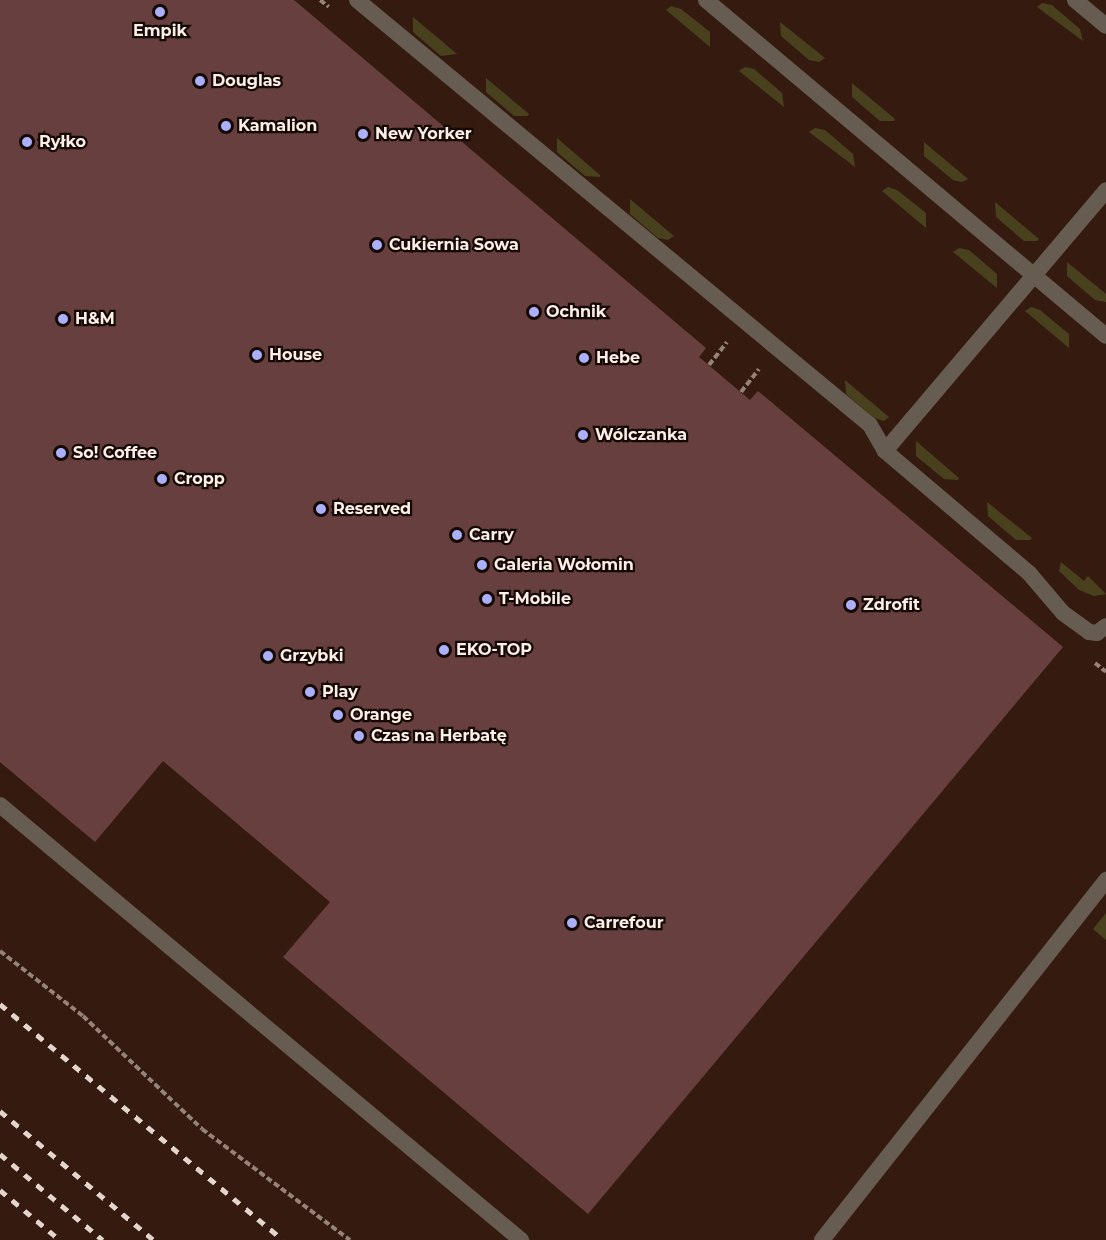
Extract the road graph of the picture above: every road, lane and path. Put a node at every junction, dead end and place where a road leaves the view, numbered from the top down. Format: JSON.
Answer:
{"nodes":[{"id":1,"x":357,"y":0,"type":"edge"},
{"id":2,"x":706,"y":0,"type":"edge"},
{"id":3,"x":1075,"y":0,"type":"edge"},
{"id":4,"x":1106,"y":26,"type":"edge"},
{"id":5,"x":1106,"y":190,"type":"edge"},
{"id":6,"x":1033,"y":275,"type":"junction"},
{"id":7,"x":1106,"y":336,"type":"edge"},
{"id":8,"x":728,"y":342,"type":"dead end"},
{"id":9,"x":709,"y":365,"type":"dead end"},
{"id":10,"x":759,"y":369,"type":"dead end"},
{"id":11,"x":741,"y":392,"type":"dead end"},
{"id":12,"x":885,"y":451,"type":"junction"},
{"id":13,"x":1104,"y":628,"type":"edge"},
{"id":14,"x":0,"y":805,"type":"edge"},
{"id":15,"x":1106,"y":880,"type":"edge"},
{"id":16,"x":0,"y":951,"type":"edge"},
{"id":17,"x":350,"y":1240,"type":"edge"},
{"id":18,"x":521,"y":1240,"type":"edge"},
{"id":19,"x":822,"y":1240,"type":"edge"}],
"edges":[{"from":1,"to":12,"type":"lane"},
{"from":2,"to":6,"type":"lane"},
{"from":3,"to":4,"type":"lane"},
{"from":5,"to":6,"type":"lane"},
{"from":6,"to":7,"type":"lane"},
{"from":6,"to":12,"type":"lane"},
{"from":8,"to":9,"type":"path"},
{"from":10,"to":11,"type":"path"},
{"from":12,"to":13,"type":"lane"},
{"from":14,"to":18,"type":"lane"},
{"from":15,"to":19,"type":"lane"},
{"from":16,"to":17,"type":"path"}]}
